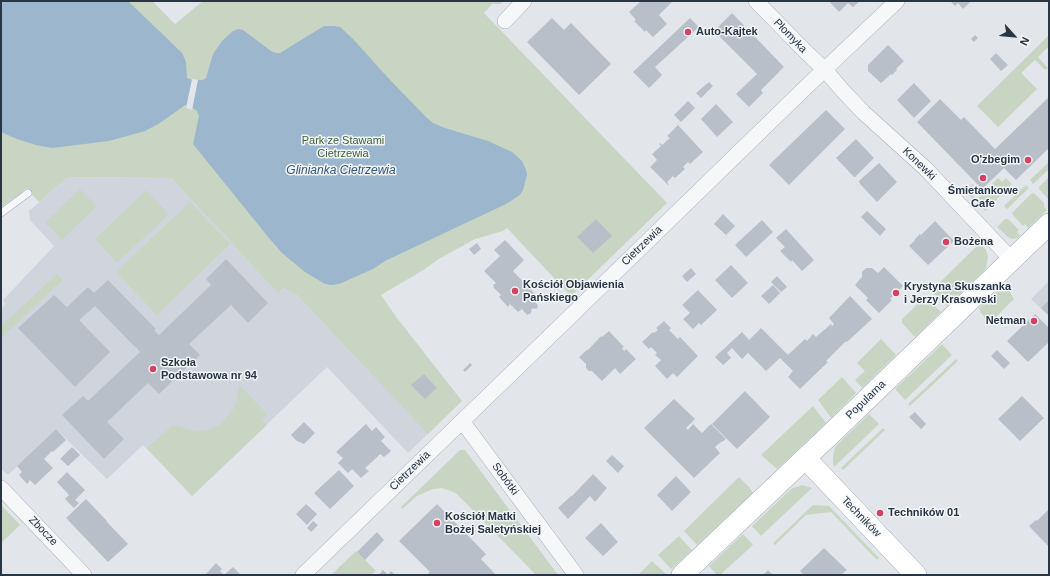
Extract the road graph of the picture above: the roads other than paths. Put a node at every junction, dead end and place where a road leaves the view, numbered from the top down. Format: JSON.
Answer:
{"nodes":[{"id":1,"x":524,"y":1,"type":"edge"},
{"id":2,"x":756,"y":1,"type":"edge"},
{"id":3,"x":897,"y":1,"type":"edge"},
{"id":4,"x":505,"y":21,"type":"dead end"},
{"id":5,"x":825,"y":70,"type":"junction"},
{"id":6,"x":28,"y":193,"type":"dead end"},
{"id":7,"x":1,"y":213,"type":"edge"},
{"id":8,"x":1049,"y":224,"type":"edge"},
{"id":9,"x":1012,"y":260,"type":"junction"},
{"id":10,"x":462,"y":421,"type":"junction"},
{"id":11,"x":806,"y":459,"type":"junction"},
{"id":12,"x":1,"y":488,"type":"edge"},
{"id":13,"x":84,"y":575,"type":"edge"},
{"id":14,"x":303,"y":575,"type":"edge"},
{"id":15,"x":576,"y":575,"type":"edge"},
{"id":16,"x":682,"y":575,"type":"edge"},
{"id":17,"x":916,"y":575,"type":"edge"}],
"edges":[{"from":1,"to":4,"type":"street"},
{"from":2,"to":5,"type":"street","name":"Płomyka"},
{"from":3,"to":5,"type":"street","name":"Cietrzewia"},
{"from":5,"to":9,"type":"street","name":"Konewki"},
{"from":5,"to":10,"type":"street","name":"Cietrzewia"},
{"from":6,"to":7,"type":"lane"},
{"from":8,"to":9,"type":"street","name":"Popularna"},
{"from":9,"to":11,"type":"street","name":"Popularna"},
{"from":10,"to":14,"type":"street","name":"Cietrzewia"},
{"from":10,"to":15,"type":"street","name":"Sobótki"},
{"from":11,"to":16,"type":"street","name":"Popularna"},
{"from":11,"to":17,"type":"street","name":"Techników"},
{"from":12,"to":13,"type":"street","name":"Zbocze"}]}
